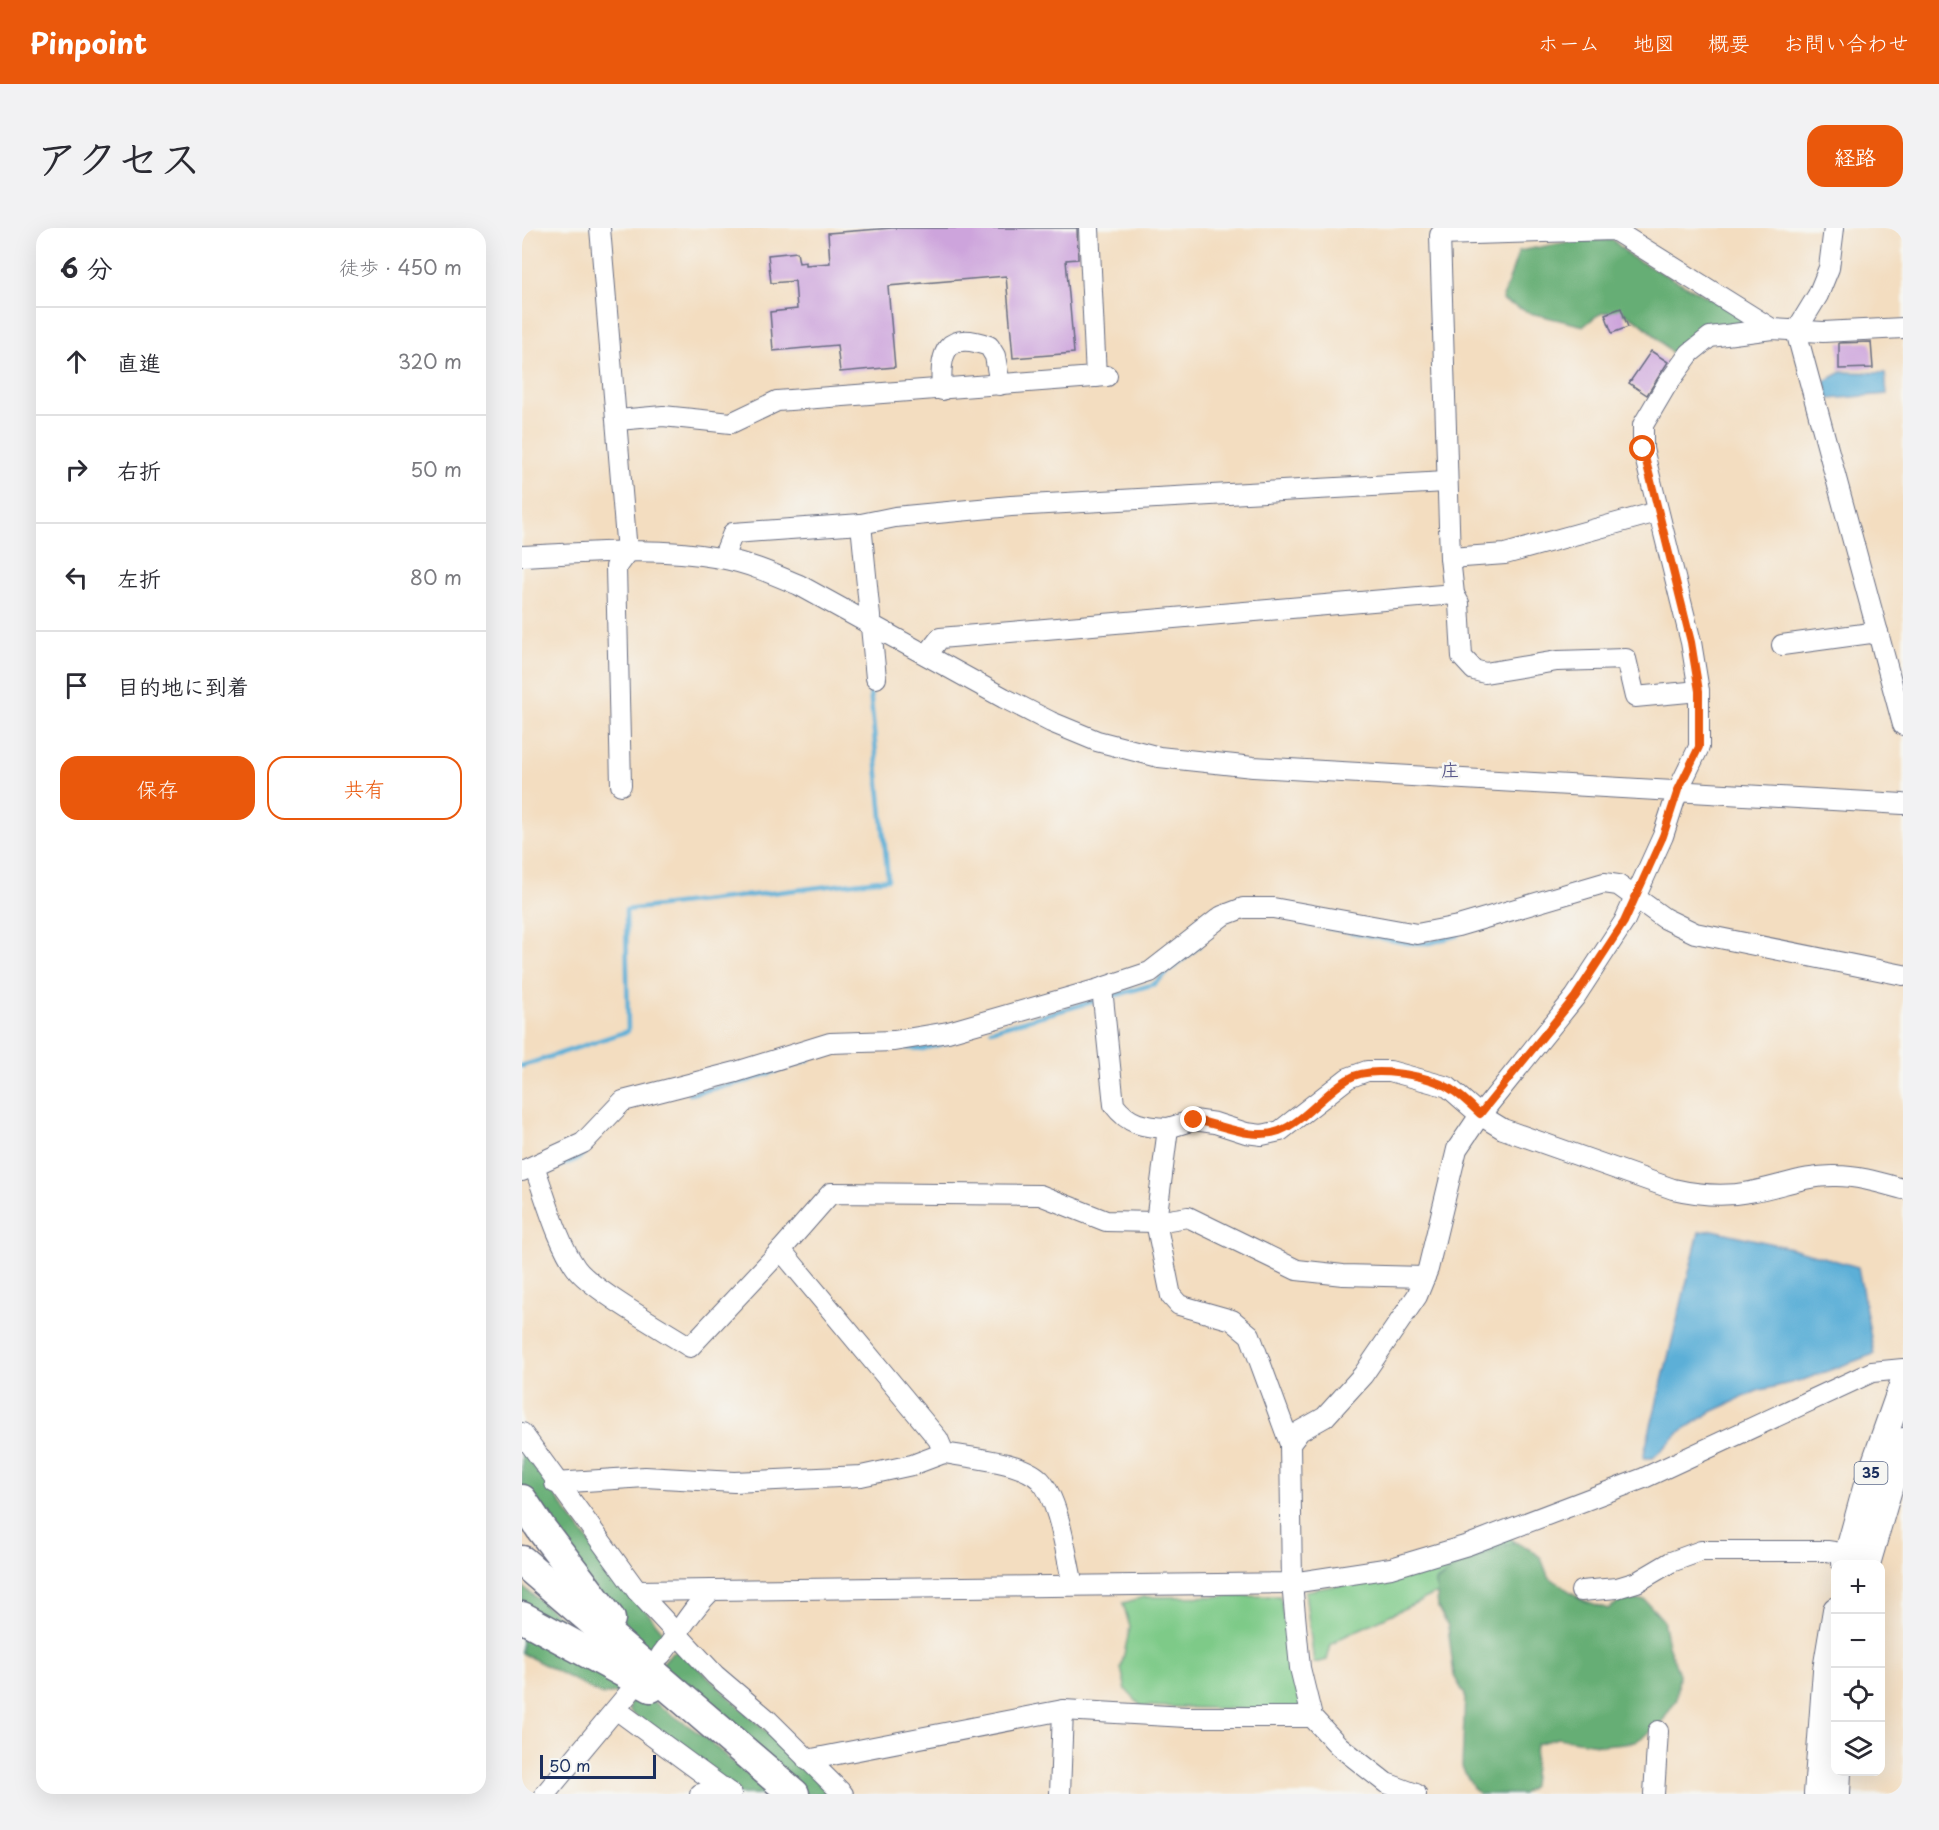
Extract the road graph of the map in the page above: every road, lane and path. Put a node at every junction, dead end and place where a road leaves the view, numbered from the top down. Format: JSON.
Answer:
{"nodes":[{"id":1,"x":600,"y":228,"type":"edge"},
{"id":2,"x":1089,"y":228,"type":"edge"},
{"id":3,"x":1834,"y":228,"type":"edge"},
{"id":4,"x":1903,"y":328,"type":"edge"},
{"id":5,"x":1772,"y":329,"type":"junction"},
{"id":6,"x":1796,"y":331,"type":"junction"},
{"id":7,"x":1000,"y":385,"type":"junction"},
{"id":8,"x":942,"y":390,"type":"junction"},
{"id":9,"x":618,"y":420,"type":"junction"},
{"id":10,"x":1446,"y":482,"type":"junction"},
{"id":11,"x":1657,"y":512,"type":"junction"},
{"id":12,"x":861,"y":524,"type":"junction"},
{"id":13,"x":627,"y":552,"type":"junction"},
{"id":14,"x":522,"y":556,"type":"edge"},
{"id":15,"x":723,"y":558,"type":"junction"},
{"id":16,"x":1450,"y":558,"type":"junction"},
{"id":17,"x":1454,"y":594,"type":"junction"},
{"id":18,"x":870,"y":623,"type":"junction"},
{"id":19,"x":1878,"y":632,"type":"junction"},
{"id":20,"x":1782,"y":645,"type":"dead end"},
{"id":21,"x":927,"y":655,"type":"junction"},
{"id":22,"x":876,"y":678,"type":"dead end"},
{"id":23,"x":1699,"y":691,"type":"junction"},
{"id":24,"x":1903,"y":725,"type":"edge"},
{"id":25,"x":621,"y":785,"type":"dead end"},
{"id":26,"x":1678,"y":790,"type":"junction"},
{"id":27,"x":1903,"y":804,"type":"edge"},
{"id":28,"x":1635,"y":898,"type":"junction"},
{"id":29,"x":1903,"y":975,"type":"edge"},
{"id":30,"x":1102,"y":988,"type":"junction"},
{"id":31,"x":1480,"y":1114,"type":"junction"},
{"id":32,"x":1168,"y":1128,"type":"junction"},
{"id":33,"x":528,"y":1169,"type":"edge"},
{"id":34,"x":1903,"y":1190,"type":"edge"},
{"id":35,"x":1156,"y":1222,"type":"junction"},
{"id":36,"x":781,"y":1250,"type":"junction"},
{"id":37,"x":1425,"y":1277,"type":"junction"},
{"id":38,"x":1903,"y":1368,"type":"edge"},
{"id":39,"x":1903,"y":1383,"type":"edge"},
{"id":40,"x":522,"y":1433,"type":"edge"},
{"id":41,"x":1903,"y":1441,"type":"edge"},
{"id":42,"x":1290,"y":1443,"type":"junction"},
{"id":43,"x":944,"y":1453,"type":"junction"},
{"id":44,"x":555,"y":1483,"type":"junction"},
{"id":45,"x":522,"y":1500,"type":"edge"},
{"id":46,"x":1857,"y":1560,"type":"edge"},
{"id":47,"x":522,"y":1561,"type":"edge"},
{"id":48,"x":522,"y":1577,"type":"edge"},
{"id":49,"x":1292,"y":1583,"type":"junction"},
{"id":50,"x":1073,"y":1585,"type":"junction"},
{"id":51,"x":712,"y":1590,"type":"junction"},
{"id":52,"x":637,"y":1591,"type":"junction"},
{"id":53,"x":1581,"y":1591,"type":"dead end"},
{"id":54,"x":1835,"y":1614,"type":"edge"},
{"id":55,"x":522,"y":1617,"type":"edge"},
{"id":56,"x":678,"y":1635,"type":"junction"},
{"id":57,"x":653,"y":1677,"type":"junction"},
{"id":58,"x":617,"y":1710,"type":"junction"},
{"id":59,"x":1063,"y":1710,"type":"junction"},
{"id":60,"x":1312,"y":1717,"type":"junction"},
{"id":61,"x":1658,"y":1731,"type":"dead end"},
{"id":62,"x":807,"y":1760,"type":"junction"},
{"id":63,"x":1838,"y":1776,"type":"edge"},
{"id":64,"x":1384,"y":1789,"type":"edge"},
{"id":65,"x":731,"y":1793,"type":"edge"},
{"id":66,"x":545,"y":1794,"type":"edge"},
{"id":67,"x":700,"y":1794,"type":"edge"},
{"id":68,"x":780,"y":1794,"type":"edge"},
{"id":69,"x":794,"y":1794,"type":"edge"},
{"id":70,"x":843,"y":1794,"type":"edge"},
{"id":71,"x":1060,"y":1794,"type":"edge"},
{"id":72,"x":1416,"y":1794,"type":"edge"},
{"id":73,"x":1654,"y":1794,"type":"edge"},
{"id":74,"x":1817,"y":1794,"type":"edge"},
{"id":75,"x":1837,"y":1794,"type":"edge"}],
"edges":[{"from":1,"to":9,"type":"street"},
{"from":2,"to":7,"type":"street"},
{"from":3,"to":6,"type":"street"},
{"from":4,"to":6,"type":"street"},
{"from":5,"to":6,"type":"street"},
{"from":5,"to":10,"type":"street"},
{"from":5,"to":11,"type":"street"},
{"from":6,"to":19,"type":"street"},
{"from":7,"to":8,"type":"street"},
{"from":7,"to":8,"type":"street"},
{"from":8,"to":9,"type":"street"},
{"from":9,"to":13,"type":"street"},
{"from":10,"to":12,"type":"street"},
{"from":10,"to":16,"type":"street"},
{"from":11,"to":16,"type":"street"},
{"from":11,"to":23,"type":"street"},
{"from":12,"to":15,"type":"street"},
{"from":12,"to":18,"type":"street"},
{"from":13,"to":14,"type":"street"},
{"from":13,"to":15,"type":"street"},
{"from":13,"to":25,"type":"street"},
{"from":15,"to":18,"type":"street"},
{"from":16,"to":17,"type":"street"},
{"from":17,"to":21,"type":"street"},
{"from":17,"to":23,"type":"street"},
{"from":18,"to":21,"type":"street"},
{"from":18,"to":22,"type":"street"},
{"from":19,"to":20,"type":"street"},
{"from":19,"to":24,"type":"street"},
{"from":21,"to":26,"type":"street"},
{"from":23,"to":26,"type":"street"},
{"from":26,"to":27,"type":"street"},
{"from":26,"to":28,"type":"street"},
{"from":28,"to":29,"type":"street"},
{"from":28,"to":30,"type":"street"},
{"from":28,"to":31,"type":"street"},
{"from":30,"to":32,"type":"street"},
{"from":30,"to":33,"type":"street"},
{"from":31,"to":32,"type":"street"},
{"from":31,"to":34,"type":"street"},
{"from":31,"to":37,"type":"street"},
{"from":32,"to":35,"type":"street"},
{"from":33,"to":36,"type":"street"},
{"from":35,"to":36,"type":"street"},
{"from":35,"to":37,"type":"street"},
{"from":35,"to":42,"type":"street"},
{"from":36,"to":43,"type":"street"},
{"from":37,"to":42,"type":"street"},
{"from":38,"to":49,"type":"street"},
{"from":39,"to":46,"type":"main road","number":"35"},
{"from":40,"to":44,"type":"street"},
{"from":41,"to":46,"type":"main road","number":"35"},
{"from":42,"to":49,"type":"street"},
{"from":43,"to":44,"type":"street"},
{"from":43,"to":50,"type":"street"},
{"from":44,"to":52,"type":"street"},
{"from":45,"to":57,"type":"highway"},
{"from":46,"to":53,"type":"street"},
{"from":47,"to":57,"type":"highway"},
{"from":48,"to":57,"type":"highway"},
{"from":49,"to":50,"type":"street"},
{"from":49,"to":60,"type":"street"},
{"from":50,"to":51,"type":"street"},
{"from":51,"to":52,"type":"street"},
{"from":51,"to":56,"type":"street"},
{"from":52,"to":56,"type":"street"},
{"from":54,"to":74,"type":"main road"},
{"from":55,"to":57,"type":"highway"},
{"from":56,"to":57,"type":"street"},
{"from":56,"to":62,"type":"street"},
{"from":57,"to":58,"type":"street"},
{"from":57,"to":68,"type":"highway"},
{"from":57,"to":69,"type":"highway"},
{"from":58,"to":65,"type":"street"},
{"from":58,"to":66,"type":"street"},
{"from":59,"to":60,"type":"street"},
{"from":59,"to":62,"type":"street"},
{"from":59,"to":71,"type":"street"},
{"from":60,"to":64,"type":"street"},
{"from":61,"to":73,"type":"street"},
{"from":62,"to":70,"type":"street"},
{"from":63,"to":75,"type":"main road"},
{"from":64,"to":72,"type":"street"},
{"from":65,"to":67,"type":"street"}]}
